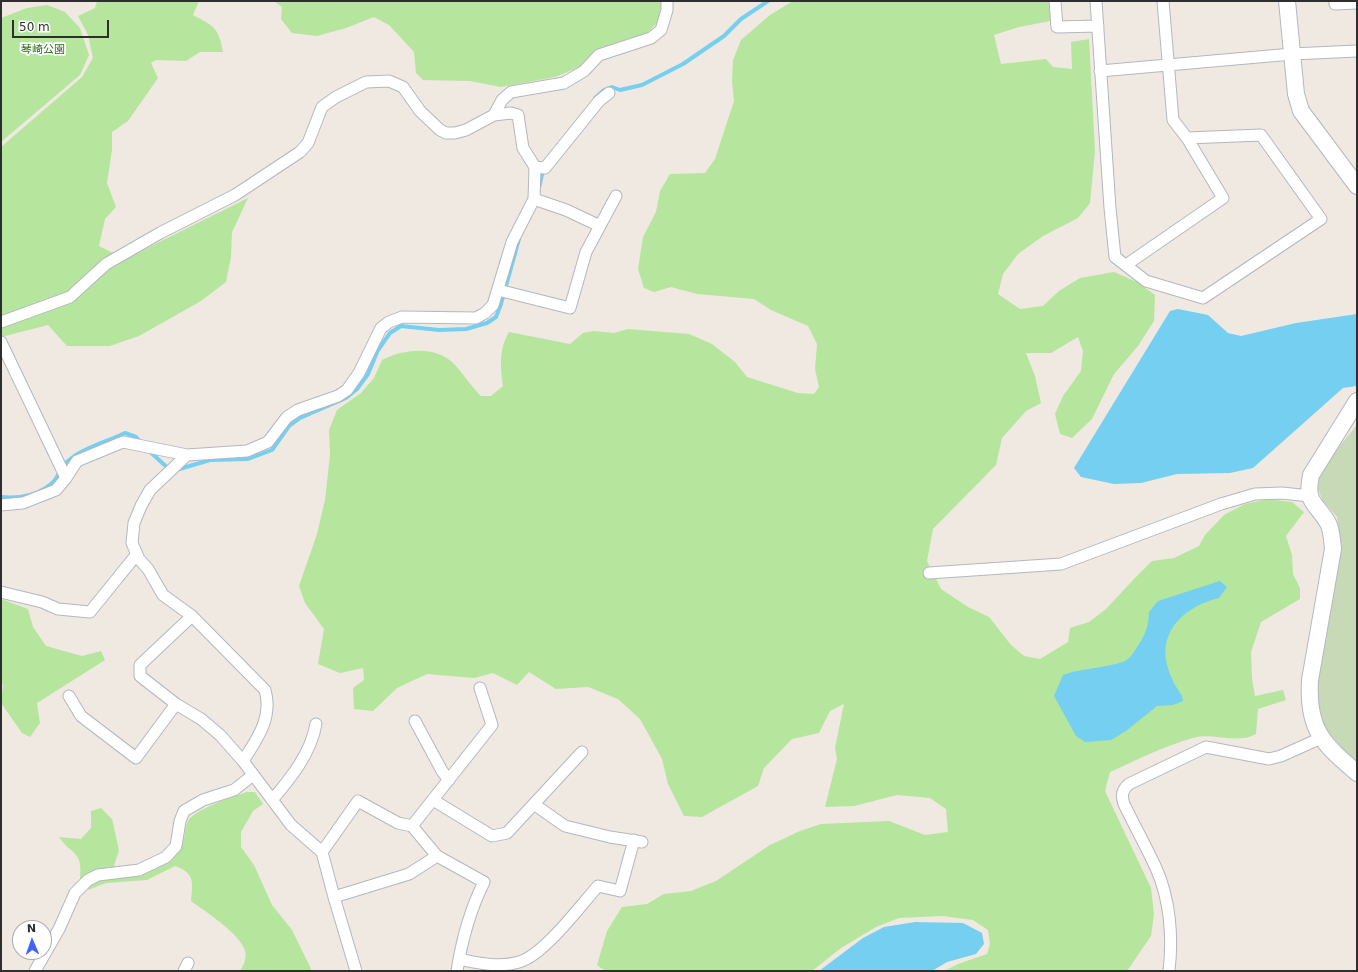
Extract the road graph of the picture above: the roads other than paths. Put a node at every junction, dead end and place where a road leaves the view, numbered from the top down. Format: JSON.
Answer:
{"nodes":[{"id":1,"x":667,"y":1,"type":"edge"},
{"id":2,"x":1055,"y":1,"type":"edge"},
{"id":3,"x":1096,"y":1,"type":"edge"},
{"id":4,"x":1163,"y":1,"type":"edge"},
{"id":5,"x":1288,"y":1,"type":"edge"},
{"id":6,"x":1335,"y":1,"type":"edge"},
{"id":7,"x":1357,"y":3,"type":"edge"},
{"id":8,"x":1098,"y":26,"type":"junction"},
{"id":9,"x":1357,"y":51,"type":"edge"},
{"id":10,"x":1292,"y":54,"type":"junction"},
{"id":11,"x":1168,"y":66,"type":"junction"},
{"id":12,"x":1100,"y":71,"type":"junction"},
{"id":13,"x":609,"y":93,"type":"dead end"},
{"id":14,"x":494,"y":115,"type":"junction"},
{"id":15,"x":1187,"y":138,"type":"junction"},
{"id":16,"x":535,"y":167,"type":"junction"},
{"id":17,"x":1357,"y":186,"type":"edge"},
{"id":18,"x":616,"y":196,"type":"dead end"},
{"id":19,"x":534,"y":199,"type":"junction"},
{"id":20,"x":600,"y":226,"type":"junction"},
{"id":21,"x":1126,"y":265,"type":"junction"},
{"id":22,"x":498,"y":290,"type":"junction"},
{"id":23,"x":1,"y":322,"type":"edge"},
{"id":24,"x":1,"y":342,"type":"edge"},
{"id":25,"x":1357,"y":401,"type":"edge"},
{"id":26,"x":187,"y":454,"type":"junction"},
{"id":27,"x":66,"y":478,"type":"junction"},
{"id":28,"x":1310,"y":496,"type":"junction"},
{"id":29,"x":1,"y":505,"type":"edge"},
{"id":30,"x":137,"y":554,"type":"junction"},
{"id":31,"x":929,"y":573,"type":"dead end"},
{"id":32,"x":1,"y":592,"type":"edge"},
{"id":33,"x":192,"y":616,"type":"junction"},
{"id":34,"x":480,"y":688,"type":"dead end"},
{"id":35,"x":68,"y":696,"type":"dead end"},
{"id":36,"x":176,"y":704,"type":"junction"},
{"id":37,"x":415,"y":721,"type":"dead end"},
{"id":38,"x":316,"y":724,"type":"dead end"},
{"id":39,"x":1321,"y":738,"type":"junction"},
{"id":40,"x":582,"y":752,"type":"dead end"},
{"id":41,"x":242,"y":761,"type":"junction"},
{"id":42,"x":1357,"y":773,"type":"edge"},
{"id":43,"x":253,"y":775,"type":"junction"},
{"id":44,"x":449,"y":780,"type":"junction"},
{"id":45,"x":272,"y":800,"type":"junction"},
{"id":46,"x":433,"y":800,"type":"junction"},
{"id":47,"x":534,"y":805,"type":"junction"},
{"id":48,"x":412,"y":826,"type":"junction"},
{"id":49,"x":322,"y":852,"type":"junction"},
{"id":50,"x":437,"y":856,"type":"junction"},
{"id":51,"x":334,"y":897,"type":"junction"},
{"id":52,"x":459,"y":959,"type":"junction"},
{"id":53,"x":35,"y":971,"type":"edge"},
{"id":54,"x":356,"y":971,"type":"edge"},
{"id":55,"x":457,"y":971,"type":"edge"},
{"id":56,"x":1170,"y":971,"type":"edge"}],
"edges":[{"from":1,"to":14,"type":"street"},
{"from":2,"to":8,"type":"street"},
{"from":3,"to":8,"type":"street"},
{"from":4,"to":11,"type":"street"},
{"from":5,"to":10,"type":"street"},
{"from":6,"to":7,"type":"street"},
{"from":8,"to":12,"type":"street"},
{"from":9,"to":10,"type":"street"},
{"from":10,"to":11,"type":"street"},
{"from":10,"to":17,"type":"street"},
{"from":11,"to":12,"type":"street"},
{"from":11,"to":15,"type":"street"},
{"from":12,"to":21,"type":"street"},
{"from":13,"to":16,"type":"street"},
{"from":14,"to":16,"type":"street"},
{"from":14,"to":23,"type":"street"},
{"from":15,"to":21,"type":"street"},
{"from":15,"to":21,"type":"street"},
{"from":16,"to":19,"type":"street"},
{"from":18,"to":20,"type":"street"},
{"from":19,"to":20,"type":"street"},
{"from":19,"to":22,"type":"street"},
{"from":20,"to":22,"type":"street"},
{"from":22,"to":26,"type":"street"},
{"from":24,"to":27,"type":"street"},
{"from":25,"to":28,"type":"street"},
{"from":26,"to":27,"type":"street"},
{"from":26,"to":30,"type":"street"},
{"from":27,"to":29,"type":"street"},
{"from":28,"to":31,"type":"street"},
{"from":28,"to":39,"type":"street"},
{"from":30,"to":32,"type":"street"},
{"from":30,"to":33,"type":"street"},
{"from":33,"to":36,"type":"street"},
{"from":33,"to":41,"type":"street"},
{"from":34,"to":44,"type":"street"},
{"from":35,"to":36,"type":"street"},
{"from":36,"to":41,"type":"street"},
{"from":37,"to":44,"type":"street"},
{"from":38,"to":45,"type":"street"},
{"from":39,"to":42,"type":"street"},
{"from":39,"to":56,"type":"street"},
{"from":40,"to":47,"type":"street"},
{"from":41,"to":43,"type":"street"},
{"from":43,"to":45,"type":"street"},
{"from":43,"to":53,"type":"street"},
{"from":44,"to":46,"type":"street"},
{"from":45,"to":49,"type":"street"},
{"from":46,"to":47,"type":"street"},
{"from":46,"to":48,"type":"street"},
{"from":47,"to":52,"type":"street"},
{"from":48,"to":49,"type":"street"},
{"from":48,"to":50,"type":"street"},
{"from":49,"to":51,"type":"street"},
{"from":50,"to":51,"type":"street"},
{"from":50,"to":52,"type":"street"},
{"from":51,"to":54,"type":"street"},
{"from":52,"to":55,"type":"street"}]}
